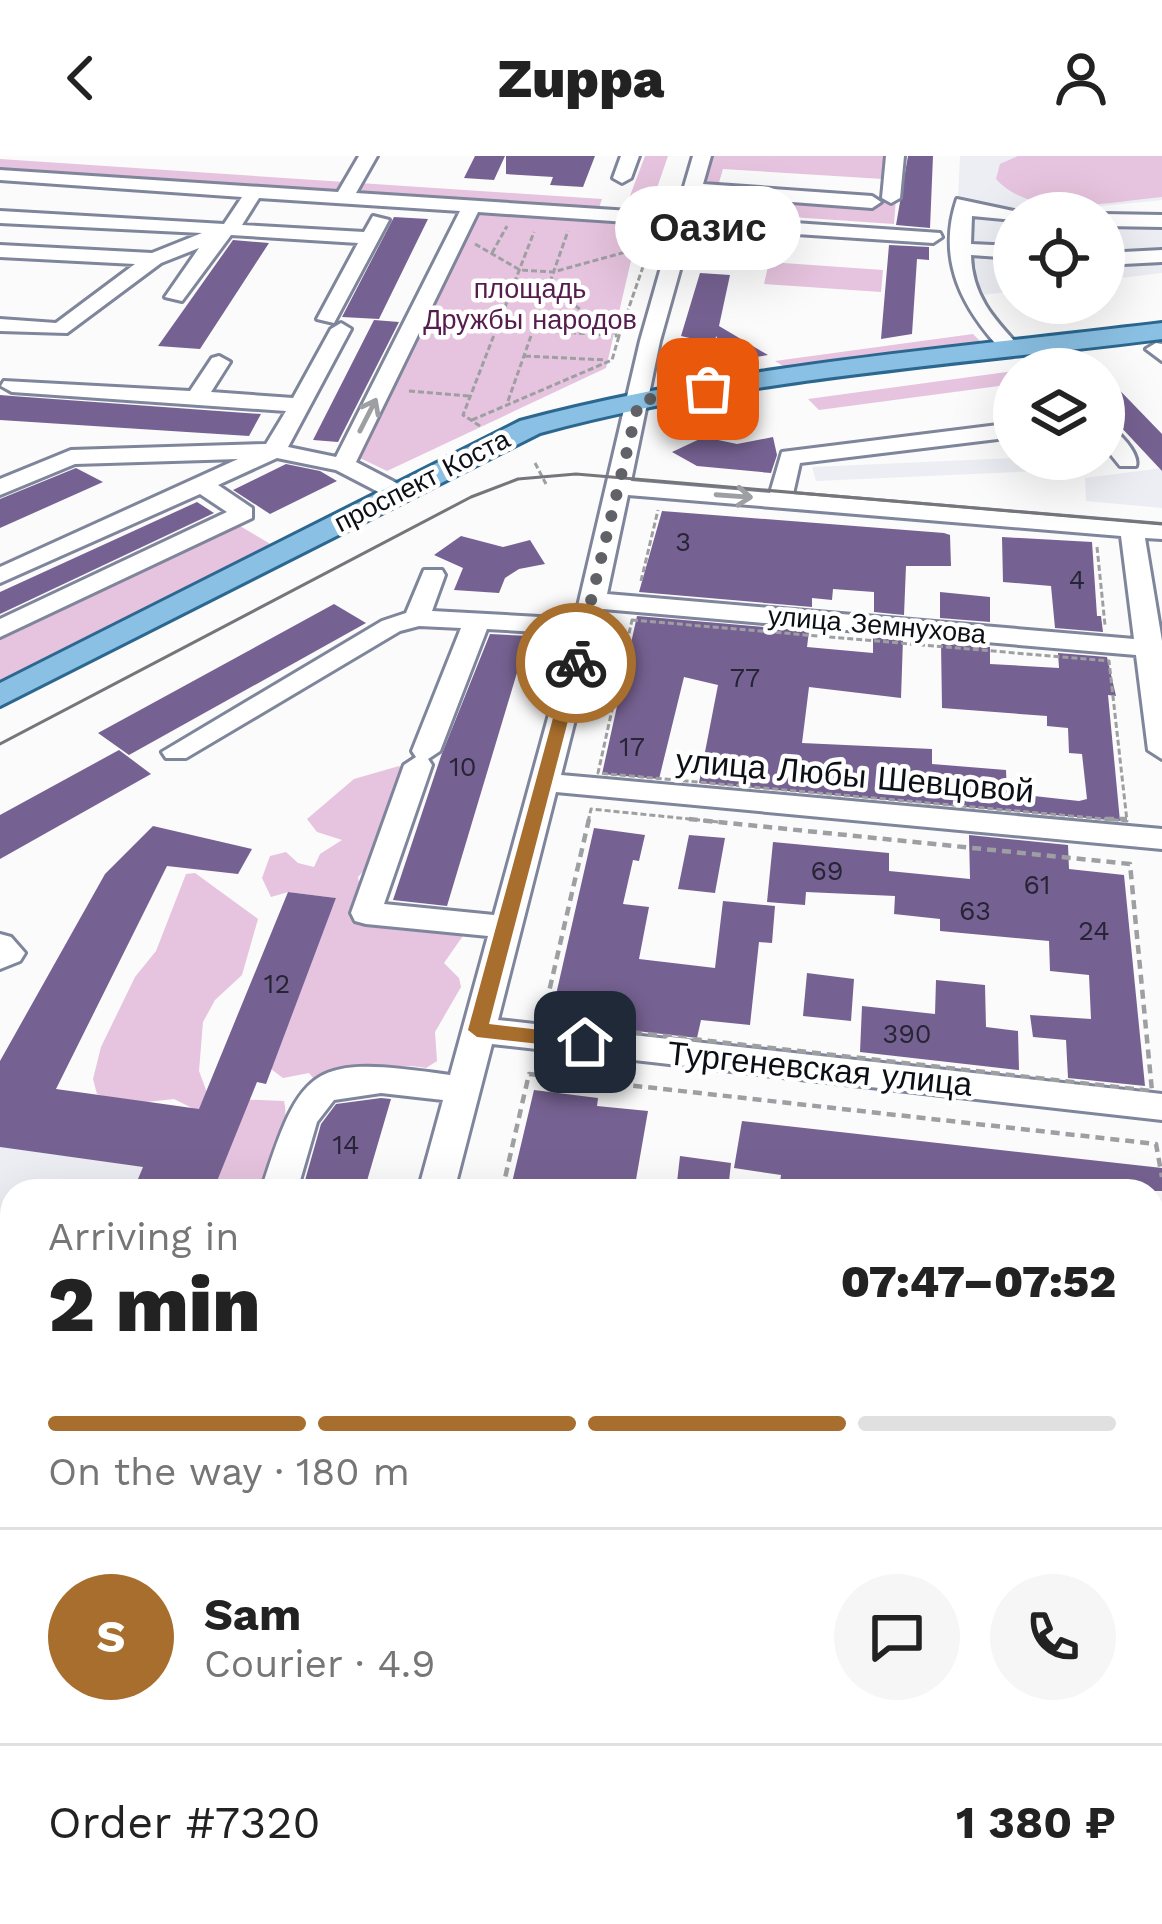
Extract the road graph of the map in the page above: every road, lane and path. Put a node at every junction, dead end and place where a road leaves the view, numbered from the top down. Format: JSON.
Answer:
{"nodes":[{"id":1,"x":368,"y":156,"type":"edge"},
{"id":2,"x":630,"y":156,"type":"edge"},
{"id":3,"x":702,"y":156,"type":"edge"},
{"id":4,"x":896,"y":156,"type":"edge"},
{"id":5,"x":0,"y":175,"type":"edge"},
{"id":6,"x":622,"y":178,"type":"dead end"},
{"id":7,"x":694,"y":189,"type":"junction"},
{"id":8,"x":253,"y":193,"type":"junction"},
{"id":9,"x":343,"y":199,"type":"junction"},
{"id":10,"x":471,"y":208,"type":"junction"},
{"id":11,"x":541,"y":216,"type":"dead end"},
{"id":12,"x":0,"y":217,"type":"edge"},
{"id":13,"x":382,"y":217,"type":"dead end"},
{"id":14,"x":573,"y":218,"type":"dead end"},
{"id":15,"x":993,"y":218,"type":"edge"},
{"id":16,"x":1125,"y":220,"type":"edge"},
{"id":17,"x":1162,"y":221,"type":"edge"},
{"id":18,"x":684,"y":223,"type":"junction"},
{"id":19,"x":963,"y":223,"type":"junction"},
{"id":20,"x":993,"y":228,"type":"edge"},
{"id":21,"x":223,"y":233,"type":"junction"},
{"id":22,"x":460,"y":235,"type":"junction"},
{"id":23,"x":370,"y":238,"type":"junction"},
{"id":24,"x":933,"y":238,"type":"dead end"},
{"id":25,"x":1125,"y":238,"type":"edge"},
{"id":26,"x":993,"y":240,"type":"edge"},
{"id":27,"x":1162,"y":240,"type":"edge"},
{"id":28,"x":0,"y":251,"type":"edge"},
{"id":29,"x":1162,"y":256,"type":"edge"},
{"id":30,"x":1125,"y":258,"type":"edge"},
{"id":31,"x":154,"y":260,"type":"junction"},
{"id":32,"x":520,"y":270,"type":"junction"},
{"id":33,"x":554,"y":272,"type":"junction"},
{"id":34,"x":548,"y":286,"type":"junction"},
{"id":35,"x":175,"y":297,"type":"dead end"},
{"id":36,"x":0,"y":326,"type":"edge"},
{"id":37,"x":534,"y":330,"type":"junction"},
{"id":38,"x":620,"y":336,"type":"junction"},
{"id":39,"x":665,"y":344,"type":"dead end"},
{"id":40,"x":1160,"y":346,"type":"edge"},
{"id":41,"x":1005,"y":348,"type":"edge"},
{"id":42,"x":1125,"y":350,"type":"edge"},
{"id":43,"x":1125,"y":353,"type":"edge"},
{"id":44,"x":525,"y":356,"type":"junction"},
{"id":45,"x":612,"y":360,"type":"junction"},
{"id":46,"x":219,"y":362,"type":"dead end"},
{"id":47,"x":718,"y":367,"type":"dead end"},
{"id":48,"x":993,"y":367,"type":"edge"},
{"id":49,"x":12,"y":386,"type":"dead end"},
{"id":50,"x":409,"y":391,"type":"dead end"},
{"id":51,"x":469,"y":396,"type":"junction"},
{"id":52,"x":197,"y":398,"type":"junction"},
{"id":53,"x":508,"y":401,"type":"junction"},
{"id":54,"x":300,"y":405,"type":"junction"},
{"id":55,"x":636,"y":412,"type":"junction"},
{"id":56,"x":472,"y":420,"type":"junction"},
{"id":57,"x":484,"y":430,"type":"dead end"},
{"id":58,"x":993,"y":433,"type":"edge"},
{"id":59,"x":274,"y":451,"type":"junction"},
{"id":60,"x":1125,"y":456,"type":"edge"},
{"id":61,"x":1128,"y":460,"type":"dead end"},
{"id":62,"x":535,"y":463,"type":"dead end"},
{"id":63,"x":343,"y":465,"type":"junction"},
{"id":64,"x":201,"y":484,"type":"junction"},
{"id":65,"x":546,"y":484,"type":"dead end"},
{"id":66,"x":0,"y":488,"type":"edge"},
{"id":67,"x":617,"y":488,"type":"junction"},
{"id":68,"x":398,"y":493,"type":"junction"},
{"id":69,"x":660,"y":499,"type":"dead end"},
{"id":70,"x":780,"y":500,"type":"junction"},
{"id":71,"x":1132,"y":529,"type":"junction"},
{"id":72,"x":1162,"y":532,"type":"edge"},
{"id":73,"x":1096,"y":535,"type":"dead end"},
{"id":74,"x":0,"y":575,"type":"edge"},
{"id":75,"x":433,"y":575,"type":"dead end"},
{"id":76,"x":639,"y":589,"type":"dead end"},
{"id":77,"x":589,"y":614,"type":"junction"},
{"id":78,"x":417,"y":618,"type":"junction"},
{"id":79,"x":632,"y":620,"type":"dead end"},
{"id":80,"x":477,"y":621,"type":"junction"},
{"id":81,"x":1106,"y":628,"type":"dead end"},
{"id":82,"x":0,"y":629,"type":"edge"},
{"id":83,"x":1156,"y":649,"type":"edge"},
{"id":84,"x":1108,"y":661,"type":"dead end"},
{"id":85,"x":0,"y":696,"type":"edge"},
{"id":86,"x":0,"y":721,"type":"edge"},
{"id":87,"x":1162,"y":750,"type":"edge"},
{"id":88,"x":176,"y":752,"type":"dead end"},
{"id":89,"x":598,"y":772,"type":"dead end"},
{"id":90,"x":542,"y":782,"type":"junction"},
{"id":91,"x":1126,"y":820,"type":"dead end"},
{"id":92,"x":1162,"y":839,"type":"edge"},
{"id":93,"x":504,"y":927,"type":"junction"},
{"id":94,"x":0,"y":945,"type":"edge"},
{"id":95,"x":0,"y":958,"type":"edge"},
{"id":96,"x":542,"y":1022,"type":"dead end"},
{"id":97,"x":477,"y":1030,"type":"junction"},
{"id":98,"x":462,"y":1090,"type":"junction"},
{"id":99,"x":1157,"y":1099,"type":"edge"},
{"id":100,"x":1162,"y":1177,"type":"edge"},
{"id":101,"x":283,"y":1179,"type":"edge"},
{"id":102,"x":439,"y":1179,"type":"edge"},
{"id":103,"x":505,"y":1179,"type":"edge"}],
"edges":[{"from":1,"to":9,"type":"street"},
{"from":2,"to":6,"type":"street"},
{"from":3,"to":7,"type":"street"},
{"from":4,"to":7,"type":"street"},
{"from":5,"to":8,"type":"street"},
{"from":7,"to":18,"type":"street"},
{"from":8,"to":9,"type":"street"},
{"from":8,"to":21,"type":"street"},
{"from":9,"to":10,"type":"street"},
{"from":10,"to":18,"type":"street"},
{"from":10,"to":22,"type":"street"},
{"from":11,"to":32,"type":"path"},
{"from":12,"to":21,"type":"street"},
{"from":13,"to":23,"type":"street"},
{"from":14,"to":33,"type":"path"},
{"from":15,"to":19,"type":"street"},
{"from":16,"to":17,"type":"street"},
{"from":18,"to":24,"type":"street"},
{"from":18,"to":55,"type":"street"},
{"from":19,"to":20,"type":"street"},
{"from":19,"to":26,"type":"street"},
{"from":19,"to":41,"type":"street"},
{"from":21,"to":23,"type":"street"},
{"from":21,"to":31,"type":"street"},
{"from":21,"to":35,"type":"street"},
{"from":22,"to":32,"type":"path"},
{"from":63,"to":22,"type":"street","one_way":true},
{"from":23,"to":54,"type":"street"},
{"from":25,"to":27,"type":"street"},
{"from":28,"to":31,"type":"street"},
{"from":29,"to":30,"type":"street"},
{"from":31,"to":36,"type":"street"},
{"from":32,"to":33,"type":"path"},
{"from":32,"to":51,"type":"path"},
{"from":33,"to":34,"type":"path"},
{"from":33,"to":38,"type":"path"},
{"from":34,"to":37,"type":"path"},
{"from":34,"to":38,"type":"path"},
{"from":37,"to":38,"type":"path"},
{"from":37,"to":44,"type":"path"},
{"from":38,"to":45,"type":"path"},
{"from":39,"to":47,"type":"path"},
{"from":40,"to":42,"type":"main road","name":"проспект Коста"},
{"from":40,"to":43,"type":"main road","name":"проспект Коста"},
{"from":44,"to":45,"type":"path"},
{"from":44,"to":53,"type":"path"},
{"from":45,"to":53,"type":"path"},
{"from":46,"to":52,"type":"street"},
{"from":48,"to":55,"type":"main road","name":"проспект Коста"},
{"from":49,"to":52,"type":"street"},
{"from":50,"to":51,"type":"path"},
{"from":51,"to":56,"type":"path"},
{"from":52,"to":54,"type":"street"},
{"from":53,"to":56,"type":"path"},
{"from":54,"to":59,"type":"street"},
{"from":55,"to":67,"type":"street"},
{"from":55,"to":68,"type":"main road","name":"проспект Коста"},
{"from":55,"to":86,"type":"main road","name":"проспект Коста"},
{"from":56,"to":57,"type":"path"},
{"from":58,"to":70,"type":"street"},
{"from":59,"to":63,"type":"street"},
{"from":59,"to":64,"type":"street"},
{"from":59,"to":66,"type":"street"},
{"from":60,"to":61,"type":"street"},
{"from":62,"to":65,"type":"path"},
{"from":63,"to":68,"type":"street"},
{"from":64,"to":74,"type":"street"},
{"from":64,"to":82,"type":"street"},
{"from":67,"to":70,"type":"street","one_way":true},
{"from":67,"to":77,"type":"street"},
{"from":68,"to":85,"type":"main road","name":"проспект Коста"},
{"from":69,"to":76,"type":"path"},
{"from":70,"to":71,"type":"street"},
{"from":71,"to":72,"type":"street"},
{"from":71,"to":83,"type":"street"},
{"from":73,"to":81,"type":"path"},
{"from":75,"to":78,"type":"street"},
{"from":77,"to":80,"type":"street","name":"улица Земнухова"},
{"from":77,"to":83,"type":"street","name":"улица Земнухова"},
{"from":77,"to":90,"type":"street"},
{"from":78,"to":80,"type":"street","name":"улица Земнухова"},
{"from":78,"to":88,"type":"street"},
{"from":79,"to":89,"type":"path"},
{"from":80,"to":93,"type":"street"},
{"from":83,"to":87,"type":"street"},
{"from":84,"to":91,"type":"path"},
{"from":90,"to":92,"type":"street","name":"улица Любы Шевцовой"},
{"from":90,"to":93,"type":"street"},
{"from":93,"to":97,"type":"street"},
{"from":94,"to":95,"type":"street"},
{"from":96,"to":99,"type":"path"},
{"from":97,"to":98,"type":"street"},
{"from":97,"to":99,"type":"street","name":"Тургеневская улица"},
{"from":98,"to":101,"type":"street"},
{"from":98,"to":102,"type":"street"},
{"from":100,"to":103,"type":"path"}]}
